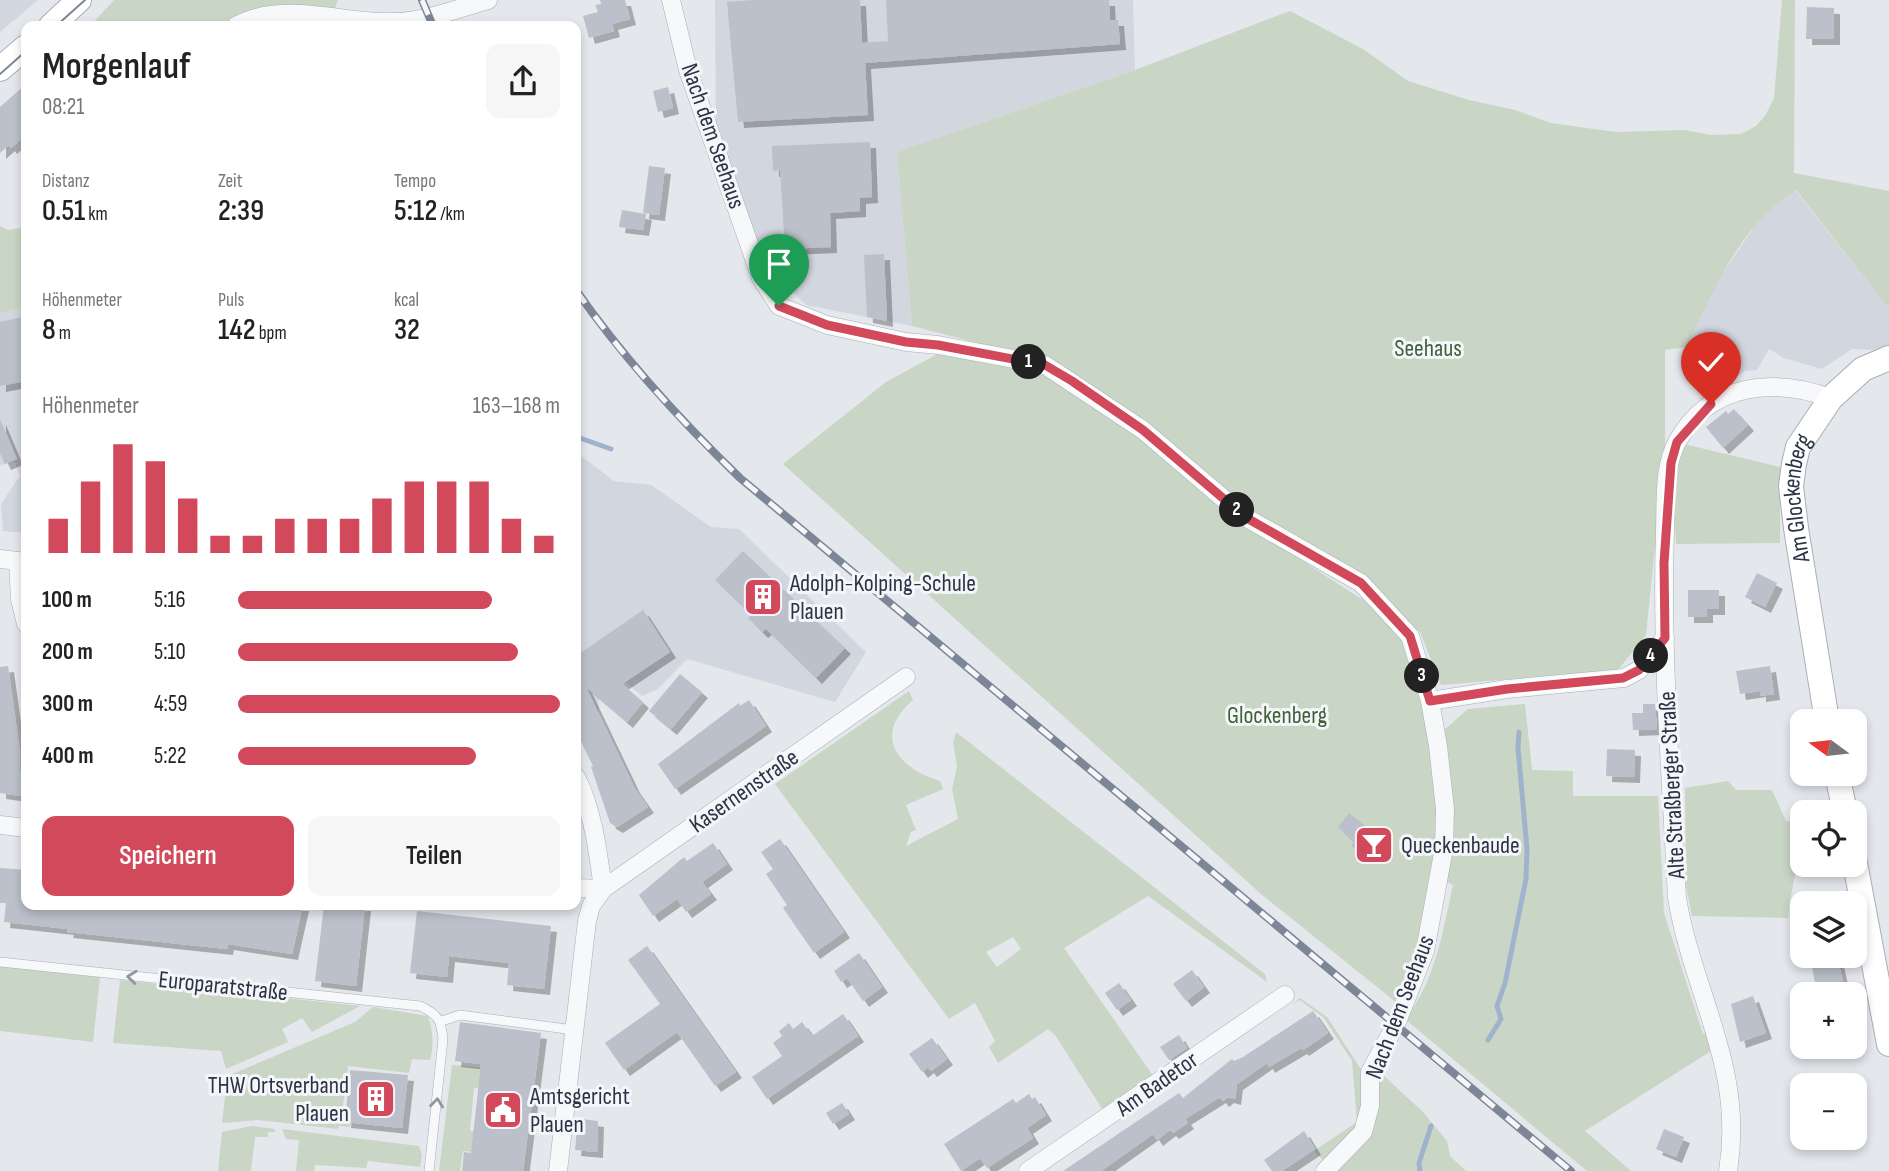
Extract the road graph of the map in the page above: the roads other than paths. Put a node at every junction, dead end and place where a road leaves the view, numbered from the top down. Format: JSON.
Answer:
{"nodes":[{"id":1,"x":79,"y":0,"type":"edge"},
{"id":2,"x":488,"y":0,"type":"edge"},
{"id":3,"x":671,"y":0,"type":"edge"},
{"id":4,"x":59,"y":21,"type":"edge"},
{"id":5,"x":244,"y":21,"type":"edge"},
{"id":6,"x":381,"y":21,"type":"edge"},
{"id":7,"x":404,"y":21,"type":"edge"},
{"id":8,"x":21,"y":51,"type":"edge"},
{"id":9,"x":0,"y":69,"type":"edge"},
{"id":10,"x":1889,"y":358,"type":"edge"},
{"id":11,"x":1831,"y":398,"type":"junction"},
{"id":12,"x":15,"y":561,"type":"edge"},
{"id":13,"x":21,"y":603,"type":"edge"},
{"id":14,"x":1665,"y":638,"type":"junction"},
{"id":15,"x":906,"y":677,"type":"dead end"},
{"id":16,"x":1430,"y":701,"type":"junction"},
{"id":17,"x":1825,"y":709,"type":"edge"},
{"id":18,"x":581,"y":788,"type":"edge"},
{"id":19,"x":0,"y":825,"type":"edge"},
{"id":20,"x":21,"y":827,"type":"edge"},
{"id":21,"x":1858,"y":877,"type":"edge"},
{"id":22,"x":581,"y":888,"type":"edge"},
{"id":23,"x":603,"y":889,"type":"junction"},
{"id":24,"x":0,"y":962,"type":"edge"},
{"id":25,"x":1284,"y":995,"type":"dead end"},
{"id":26,"x":442,"y":1021,"type":"junction"},
{"id":27,"x":574,"y":1030,"type":"junction"},
{"id":28,"x":1889,"y":1044,"type":"edge"},
{"id":29,"x":429,"y":1171,"type":"edge"},
{"id":30,"x":558,"y":1171,"type":"edge"},
{"id":31,"x":1028,"y":1171,"type":"edge"},
{"id":32,"x":1325,"y":1171,"type":"edge"},
{"id":33,"x":1728,"y":1171,"type":"edge"}],
"edges":[{"from":1,"to":4,"type":"main road"},
{"from":2,"to":7,"type":"street"},
{"from":3,"to":16,"type":"street","name":"Nach dem Seehaus"},
{"from":5,"to":6,"type":"street"},
{"from":8,"to":9,"type":"main road"},
{"from":10,"to":11,"type":"main road","name":"Am Glockenberg"},
{"from":11,"to":14,"type":"street","name":"Alte Straßberger Straße"},
{"from":11,"to":17,"type":"main road","name":"Am Glockenberg"},
{"from":12,"to":13,"type":"street"},
{"from":14,"to":16,"type":"street"},
{"from":14,"to":33,"type":"street","name":"Alte Straßberger Straße"},
{"from":15,"to":23,"type":"street","name":"Kasernenstraße"},
{"from":16,"to":32,"type":"street","name":"Nach dem Seehaus"},
{"from":18,"to":23,"type":"street"},
{"from":19,"to":20,"type":"street"},
{"from":21,"to":28,"type":"main road"},
{"from":22,"to":23,"type":"street"},
{"from":23,"to":27,"type":"street"},
{"from":26,"to":24,"type":"lane","name":"Europaratstraße","one_way":true},
{"from":25,"to":31,"type":"street","name":"Am Badetor"},
{"from":26,"to":27,"type":"lane"},
{"from":29,"to":26,"type":"lane","one_way":true},
{"from":27,"to":30,"type":"street"}]}
